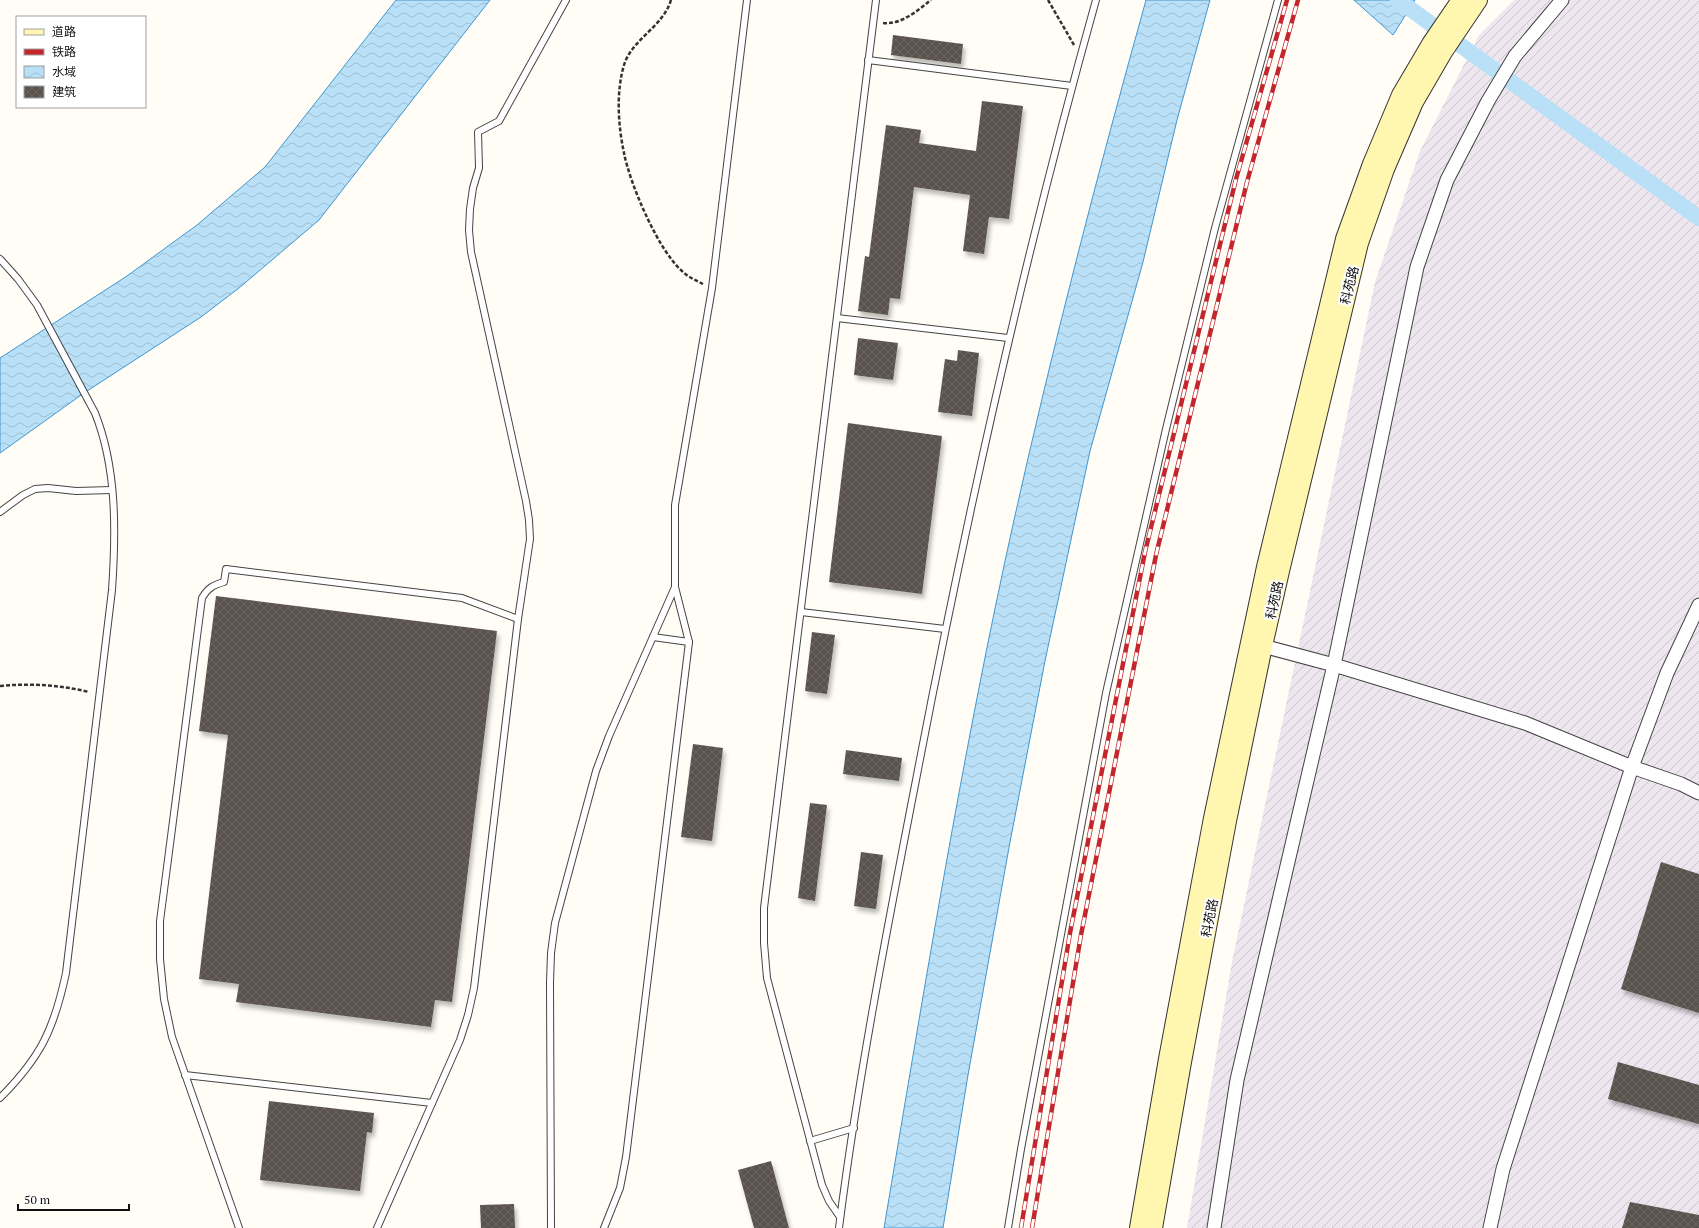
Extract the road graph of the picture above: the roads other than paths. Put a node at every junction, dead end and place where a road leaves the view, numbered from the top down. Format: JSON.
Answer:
{"nodes":[{"id":1,"x":566,"y":0,"type":"edge"},
{"id":2,"x":747,"y":0,"type":"edge"},
{"id":3,"x":876,"y":0,"type":"edge"},
{"id":4,"x":1096,"y":0,"type":"edge"},
{"id":5,"x":1278,"y":0,"type":"edge"},
{"id":6,"x":1478,"y":0,"type":"edge"},
{"id":7,"x":1562,"y":0,"type":"edge"},
{"id":8,"x":1461,"y":8,"type":"edge"},
{"id":9,"x":868,"y":60,"type":"junction"},
{"id":10,"x":1072,"y":86,"type":"junction"},
{"id":11,"x":0,"y":259,"type":"edge"},
{"id":12,"x":837,"y":318,"type":"junction"},
{"id":13,"x":1008,"y":338,"type":"junction"},
{"id":14,"x":112,"y":490,"type":"junction"},
{"id":15,"x":0,"y":512,"type":"edge"},
{"id":16,"x":675,"y":587,"type":"junction"},
{"id":17,"x":1699,"y":605,"type":"edge"},
{"id":18,"x":801,"y":612,"type":"junction"},
{"id":19,"x":518,"y":619,"type":"junction"},
{"id":20,"x":945,"y":629,"type":"junction"},
{"id":21,"x":653,"y":637,"type":"junction"},
{"id":22,"x":689,"y":642,"type":"junction"},
{"id":23,"x":1257,"y":645,"type":"junction"},
{"id":24,"x":1334,"y":666,"type":"junction"},
{"id":25,"x":1632,"y":767,"type":"junction"},
{"id":26,"x":1699,"y":793,"type":"edge"},
{"id":27,"x":185,"y":1075,"type":"junction"},
{"id":28,"x":0,"y":1098,"type":"edge"},
{"id":29,"x":432,"y":1102,"type":"junction"},
{"id":30,"x":854,"y":1128,"type":"junction"},
{"id":31,"x":810,"y":1141,"type":"junction"},
{"id":32,"x":840,"y":1217,"type":"junction"},
{"id":33,"x":239,"y":1228,"type":"edge"},
{"id":34,"x":377,"y":1228,"type":"edge"},
{"id":35,"x":551,"y":1228,"type":"edge"},
{"id":36,"x":604,"y":1228,"type":"edge"},
{"id":37,"x":839,"y":1228,"type":"edge"},
{"id":38,"x":1008,"y":1228,"type":"edge"},
{"id":39,"x":1139,"y":1228,"type":"edge"},
{"id":40,"x":1154,"y":1228,"type":"edge"},
{"id":41,"x":1214,"y":1228,"type":"edge"},
{"id":42,"x":1490,"y":1228,"type":"edge"}],
"edges":[{"from":1,"to":19,"type":"lane"},
{"from":2,"to":16,"type":"lane"},
{"from":3,"to":9,"type":"lane"},
{"from":4,"to":10,"type":"lane"},
{"from":5,"to":38,"type":"lane"},
{"from":6,"to":8,"type":"street","name":"科苑路"},
{"from":7,"to":24,"type":"street"},
{"from":8,"to":23,"type":"street","name":"科苑路"},
{"from":9,"to":10,"type":"lane"},
{"from":9,"to":12,"type":"lane"},
{"from":10,"to":13,"type":"lane"},
{"from":11,"to":14,"type":"lane"},
{"from":12,"to":13,"type":"lane"},
{"from":12,"to":18,"type":"lane"},
{"from":13,"to":20,"type":"lane"},
{"from":14,"to":15,"type":"lane"},
{"from":14,"to":28,"type":"lane"},
{"from":16,"to":21,"type":"lane"},
{"from":16,"to":22,"type":"lane"},
{"from":17,"to":25,"type":"street"},
{"from":18,"to":20,"type":"lane"},
{"from":18,"to":31,"type":"lane"},
{"from":19,"to":27,"type":"lane"},
{"from":19,"to":29,"type":"lane"},
{"from":20,"to":30,"type":"lane"},
{"from":21,"to":22,"type":"lane"},
{"from":21,"to":35,"type":"lane"},
{"from":22,"to":36,"type":"lane"},
{"from":23,"to":24,"type":"street"},
{"from":23,"to":39,"type":"street","name":"科苑路"},
{"from":23,"to":40,"type":"street","name":"科苑路"},
{"from":24,"to":25,"type":"street"},
{"from":24,"to":41,"type":"street"},
{"from":25,"to":26,"type":"street"},
{"from":25,"to":42,"type":"street"},
{"from":27,"to":29,"type":"lane"},
{"from":27,"to":33,"type":"lane"},
{"from":29,"to":34,"type":"lane"},
{"from":30,"to":31,"type":"lane"},
{"from":30,"to":32,"type":"lane"},
{"from":31,"to":32,"type":"lane"},
{"from":32,"to":37,"type":"lane"}]}
